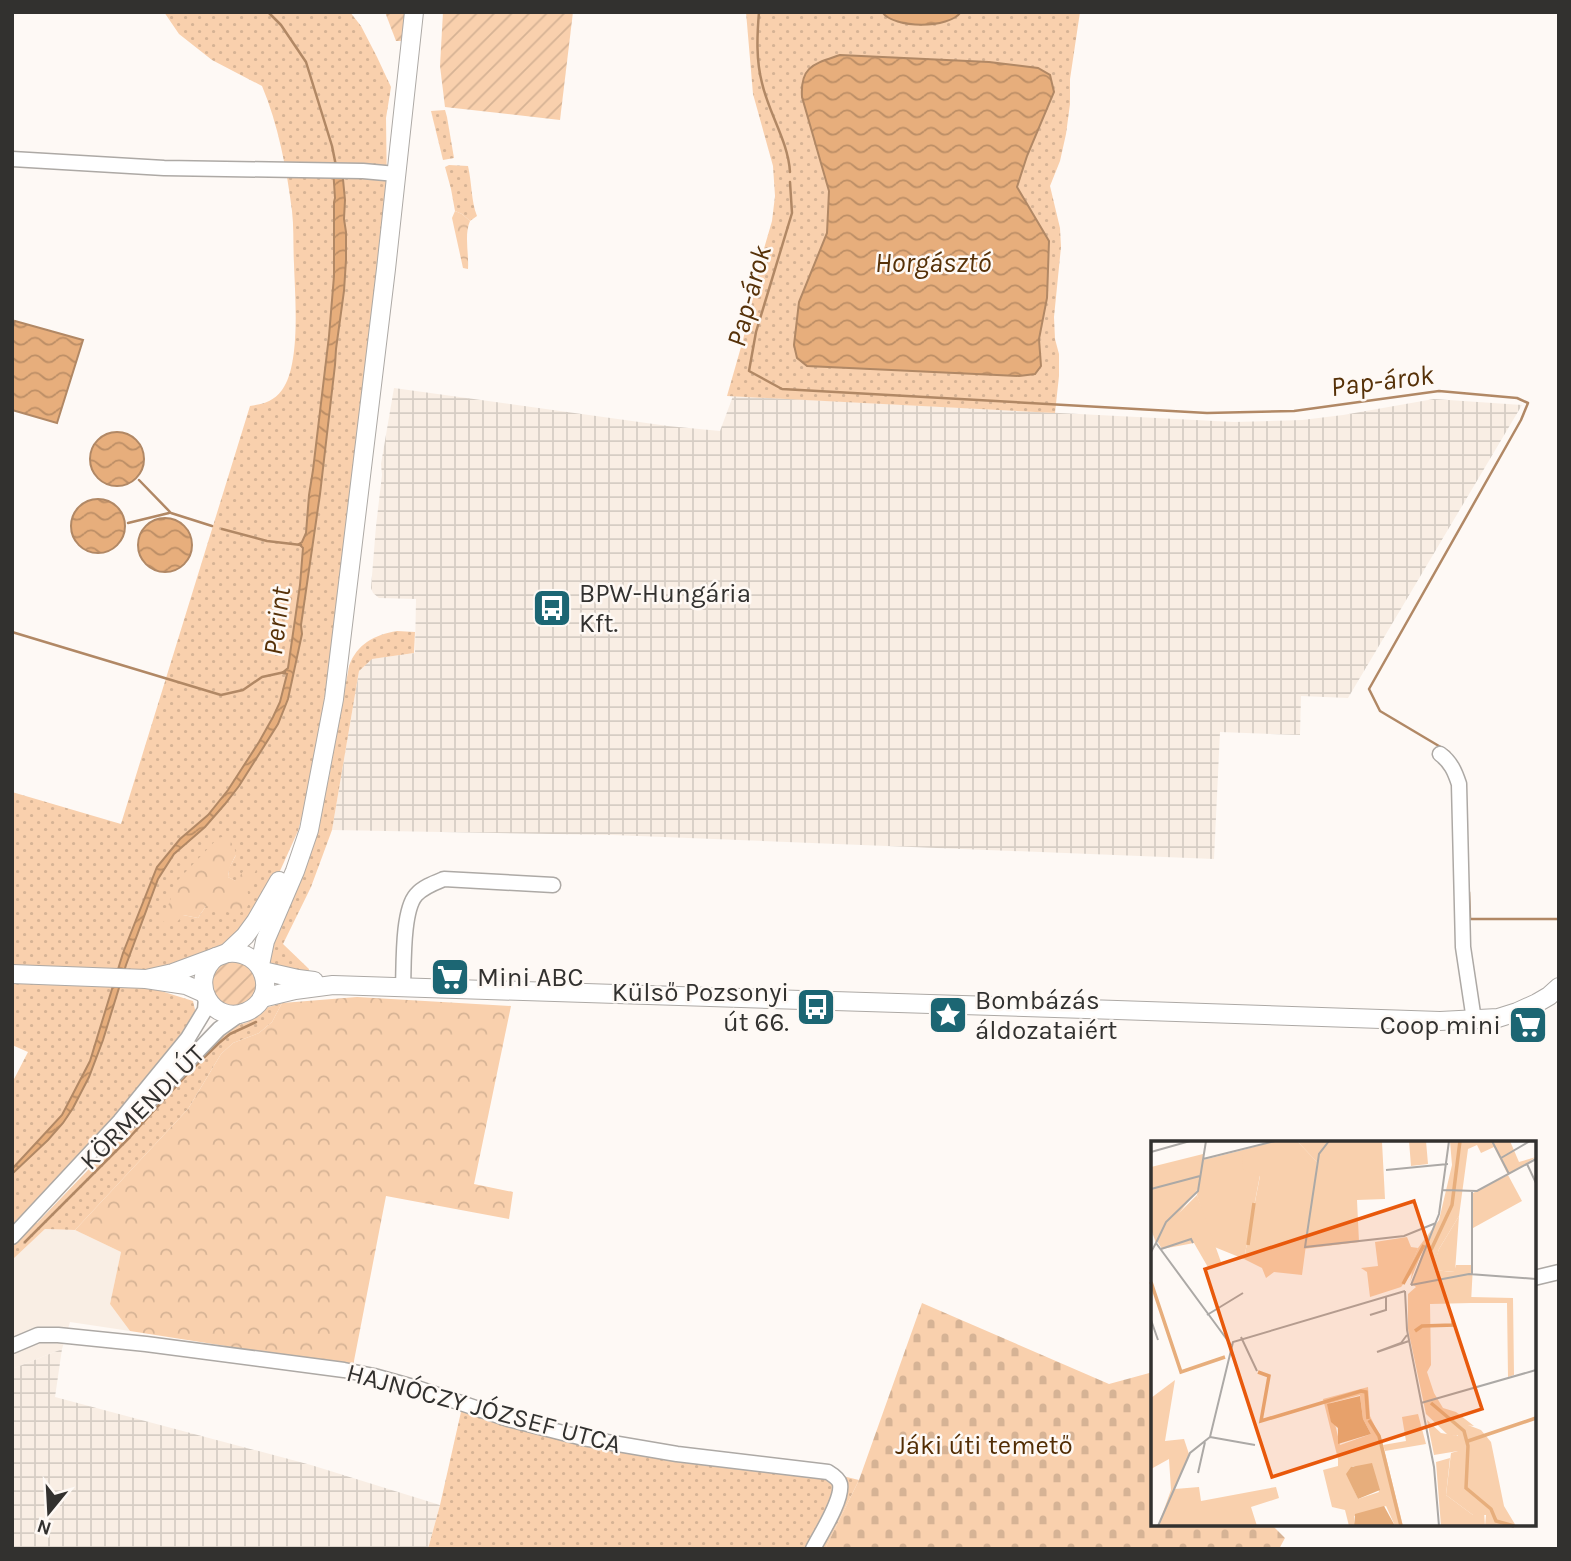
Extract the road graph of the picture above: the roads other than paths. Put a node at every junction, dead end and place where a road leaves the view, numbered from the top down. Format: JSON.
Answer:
{"nodes":[{"id":1,"x":414,"y":12,"type":"edge"},
{"id":2,"x":12,"y":159,"type":"edge"},
{"id":3,"x":396,"y":174,"type":"junction"},
{"id":4,"x":1440,"y":754,"type":"dead end"},
{"id":5,"x":319,"y":781,"type":"junction"},
{"id":6,"x":553,"y":885,"type":"dead end"},
{"id":7,"x":222,"y":955,"type":"junction"},
{"id":8,"x":261,"y":968,"type":"junction"},
{"id":9,"x":12,"y":974,"type":"edge"},
{"id":10,"x":146,"y":979,"type":"junction"},
{"id":11,"x":359,"y":986,"type":"junction"},
{"id":12,"x":402,"y":987,"type":"junction"},
{"id":13,"x":1559,"y":987,"type":"edge"},
{"id":14,"x":205,"y":996,"type":"junction"},
{"id":15,"x":262,"y":998,"type":"junction"},
{"id":16,"x":240,"y":1014,"type":"junction"},
{"id":17,"x":1474,"y":1020,"type":"junction"},
{"id":18,"x":45,"y":1202,"type":"junction"},
{"id":19,"x":12,"y":1237,"type":"edge"},
{"id":20,"x":1559,"y":1272,"type":"edge"},
{"id":21,"x":1536,"y":1278,"type":"edge"},
{"id":22,"x":12,"y":1346,"type":"edge"},
{"id":23,"x":813,"y":1549,"type":"edge"}],
"edges":[{"from":1,"to":3,"type":"main road"},
{"from":2,"to":3,"type":"street"},
{"from":3,"to":5,"type":"main road"},
{"from":4,"to":17,"type":"street"},
{"from":5,"to":7,"type":"main road"},
{"from":5,"to":8,"type":"main road"},
{"from":6,"to":12,"type":"street"},
{"from":7,"to":8,"type":"main road"},
{"from":7,"to":10,"type":"main road"},
{"from":7,"to":14,"type":"main road"},
{"from":8,"to":11,"type":"main road"},
{"from":8,"to":15,"type":"main road"},
{"from":9,"to":10,"type":"main road"},
{"from":10,"to":14,"type":"main road"},
{"from":11,"to":12,"type":"main road"},
{"from":11,"to":15,"type":"main road"},
{"from":12,"to":17,"type":"main road"},
{"from":13,"to":17,"type":"main road"},
{"from":14,"to":16,"type":"main road"},
{"from":14,"to":18,"type":"street","name":"KÖRMENDI ÚT"},
{"from":15,"to":16,"type":"main road"},
{"from":16,"to":18,"type":"street","name":"KÖRMENDI ÚT"},
{"from":18,"to":19,"type":"street","name":"KÖRMENDI ÚT"},
{"from":20,"to":21,"type":"street"},
{"from":22,"to":23,"type":"street","name":"HAJNÓCZY JÓZSEF UTCA"}]}
